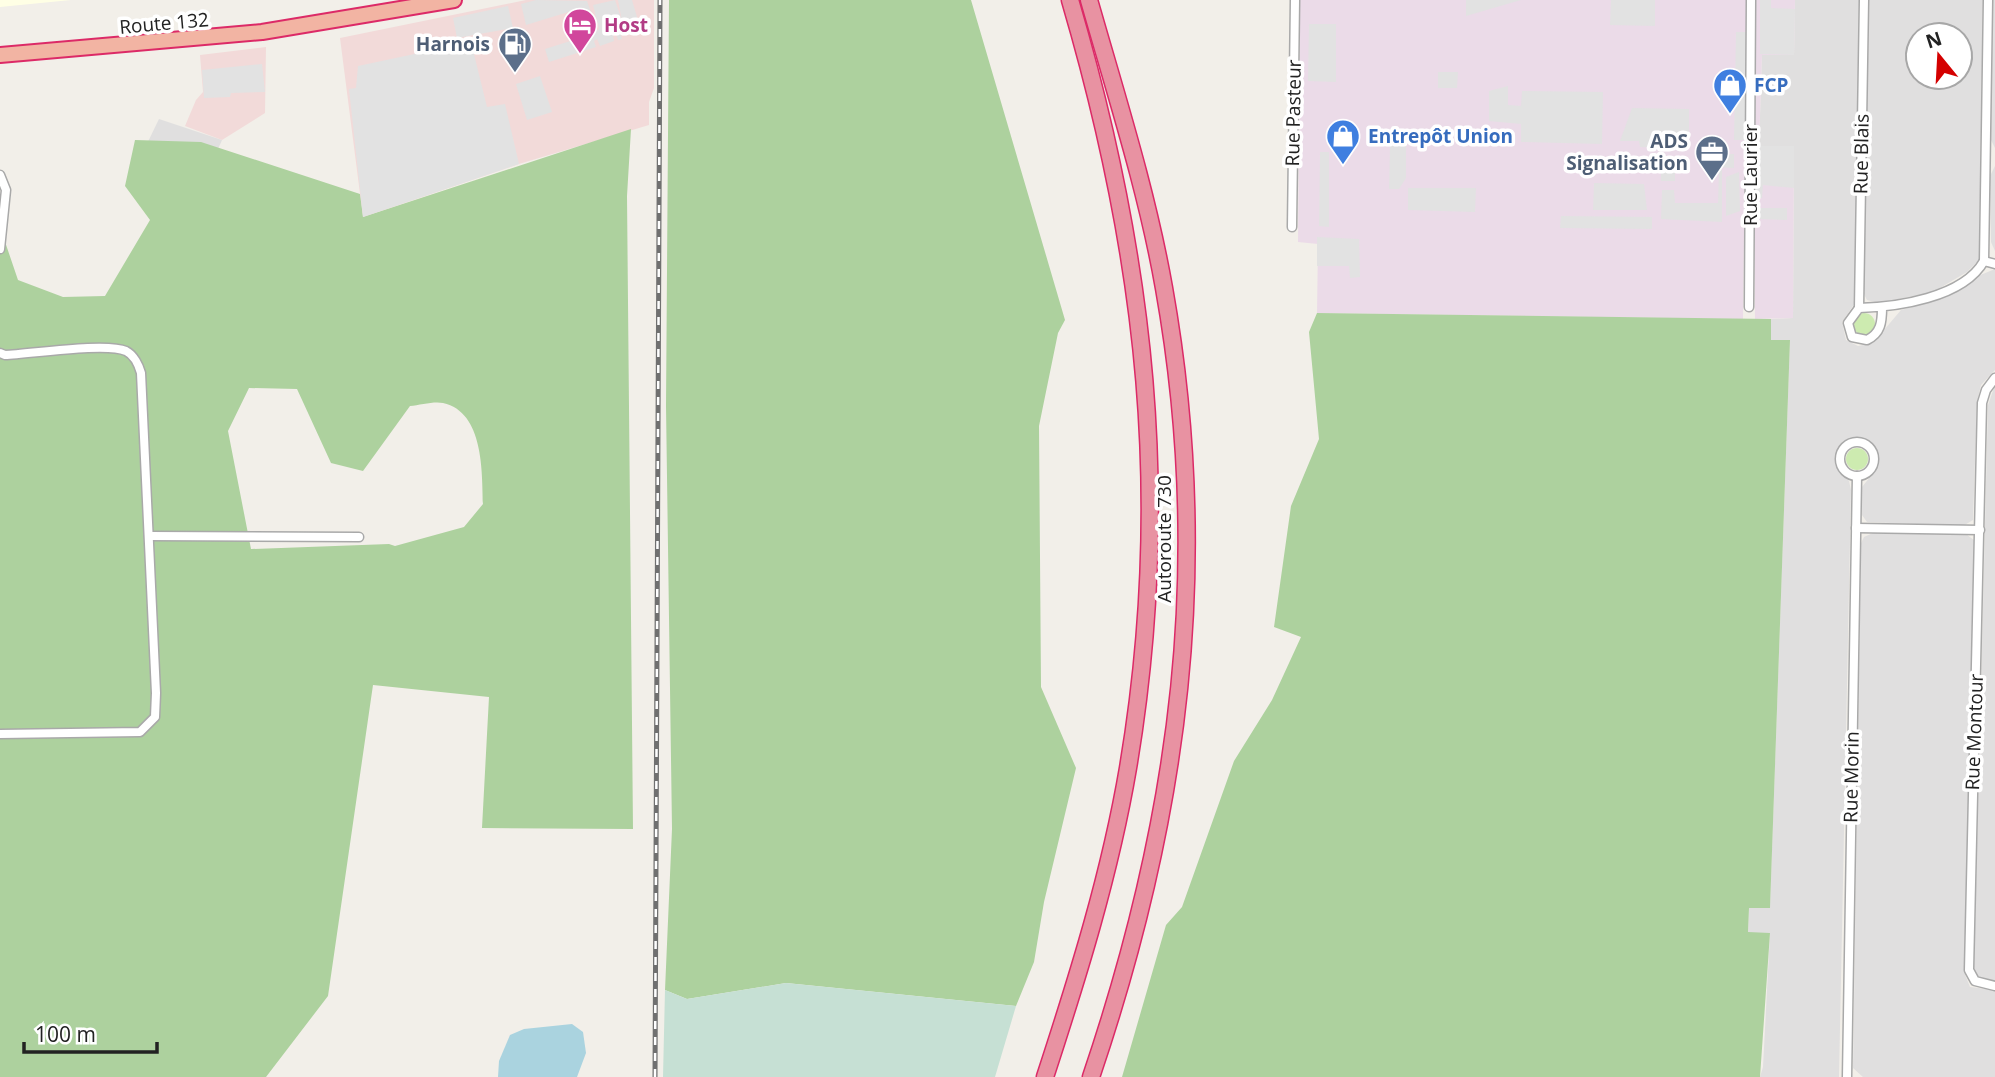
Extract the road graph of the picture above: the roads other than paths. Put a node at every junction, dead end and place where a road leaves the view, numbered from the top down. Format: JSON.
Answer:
{"nodes":[{"id":1,"x":454,"y":0,"type":"edge"},
{"id":2,"x":1070,"y":0,"type":"edge"},
{"id":3,"x":1089,"y":0,"type":"edge"},
{"id":4,"x":1295,"y":0,"type":"edge"},
{"id":5,"x":1751,"y":0,"type":"edge"},
{"id":6,"x":1864,"y":0,"type":"edge"},
{"id":7,"x":1988,"y":0,"type":"edge"},
{"id":8,"x":0,"y":55,"type":"edge"},
{"id":9,"x":1991,"y":156,"type":"edge"},
{"id":10,"x":0,"y":175,"type":"edge"},
{"id":11,"x":1292,"y":227,"type":"dead end"},
{"id":12,"x":0,"y":249,"type":"edge"},
{"id":13,"x":1984,"y":261,"type":"junction"},
{"id":14,"x":1995,"y":264,"type":"edge"},
{"id":15,"x":1749,"y":307,"type":"dead end"},
{"id":16,"x":1858,"y":308,"type":"junction"},
{"id":17,"x":1882,"y":308,"type":"junction"},
{"id":18,"x":0,"y":353,"type":"edge"},
{"id":19,"x":1994,"y":379,"type":"edge"},
{"id":20,"x":1857,"y":476,"type":"junction"},
{"id":21,"x":1856,"y":528,"type":"junction"},
{"id":22,"x":1980,"y":530,"type":"junction"},
{"id":23,"x":149,"y":536,"type":"junction"},
{"id":24,"x":359,"y":537,"type":"dead end"},
{"id":25,"x":0,"y":734,"type":"edge"},
{"id":26,"x":1995,"y":986,"type":"edge"},
{"id":27,"x":1045,"y":1077,"type":"edge"},
{"id":28,"x":1091,"y":1077,"type":"edge"},
{"id":29,"x":1847,"y":1077,"type":"edge"}],
"edges":[{"from":1,"to":8,"type":"highway","name":"Route 132"},
{"from":2,"to":27,"type":"highway","name":"Autoroute 730"},
{"from":3,"to":28,"type":"highway","name":"Autoroute 730"},
{"from":4,"to":11,"type":"street","name":"Rue Pasteur"},
{"from":5,"to":15,"type":"street","name":"Rue Laurier"},
{"from":6,"to":16,"type":"street","name":"Rue Blais"},
{"from":7,"to":9,"type":"street"},
{"from":9,"to":13,"type":"street"},
{"from":10,"to":12,"type":"street"},
{"from":13,"to":14,"type":"street"},
{"from":13,"to":17,"type":"street"},
{"from":16,"to":17,"type":"street"},
{"from":16,"to":17,"type":"street"},
{"from":18,"to":23,"type":"street"},
{"from":19,"to":22,"type":"street","name":"Rue Montour"},
{"from":20,"to":20,"type":"street"},
{"from":20,"to":21,"type":"street","name":"Rue Morin"},
{"from":21,"to":22,"type":"street"},
{"from":21,"to":29,"type":"street","name":"Rue Morin"},
{"from":22,"to":26,"type":"street","name":"Rue Montour"},
{"from":23,"to":24,"type":"street"},
{"from":23,"to":25,"type":"street"}]}
